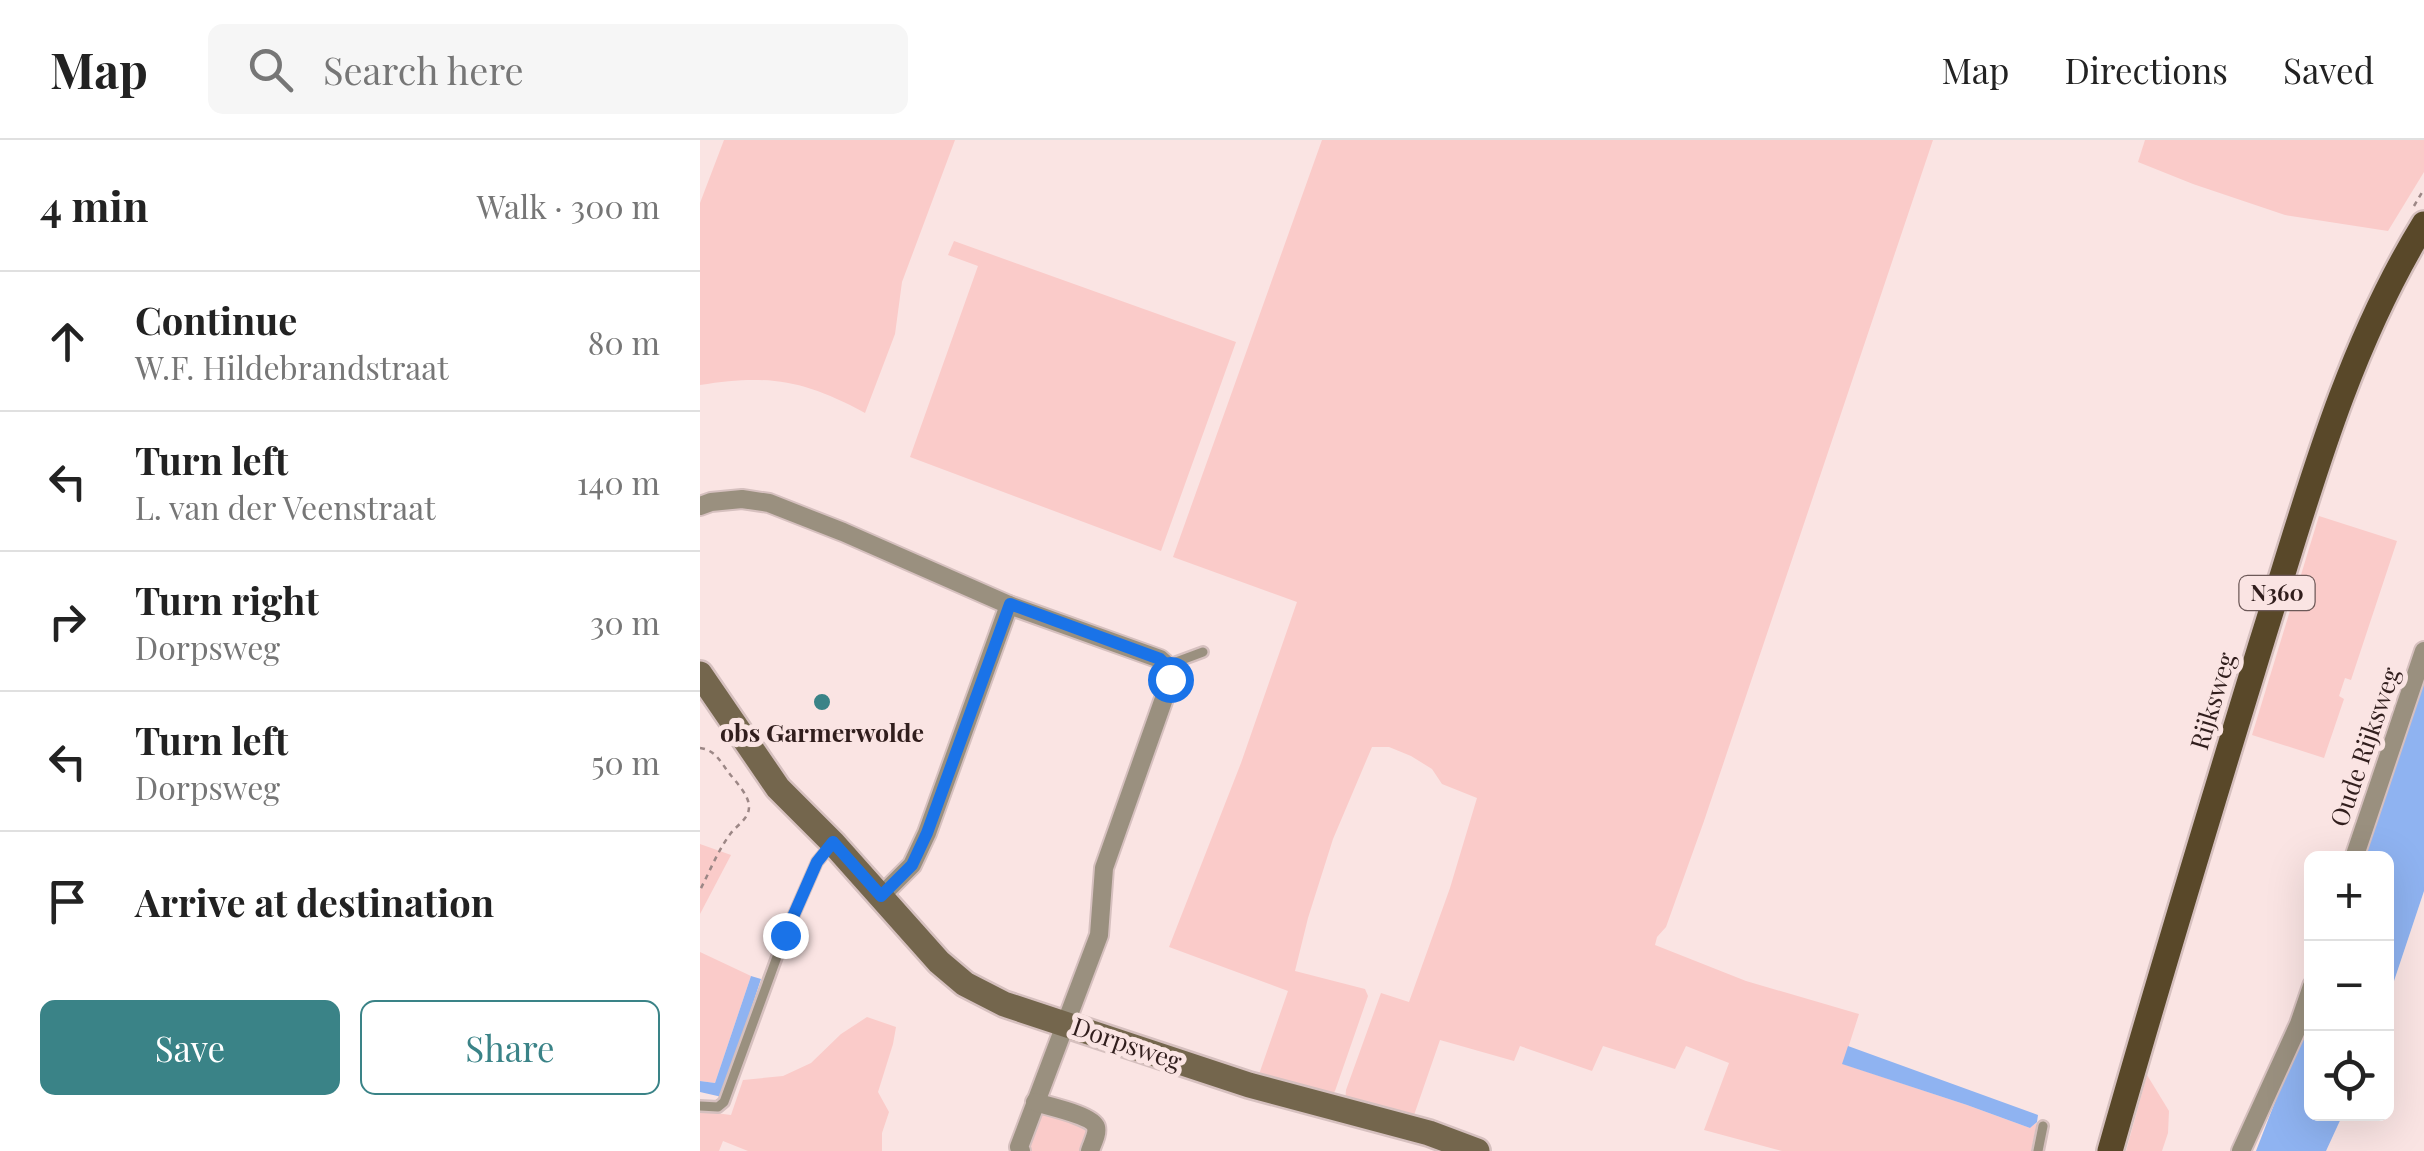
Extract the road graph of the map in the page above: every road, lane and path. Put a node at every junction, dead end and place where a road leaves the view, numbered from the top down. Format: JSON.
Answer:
{"nodes":[{"id":1,"x":2424,"y":224,"type":"edge"},
{"id":2,"x":700,"y":506,"type":"edge"},
{"id":3,"x":1010,"y":604,"type":"junction"},
{"id":4,"x":2424,"y":651,"type":"edge"},
{"id":5,"x":1202,"y":652,"type":"dead end"},
{"id":6,"x":1167,"y":666,"type":"junction"},
{"id":7,"x":700,"y":674,"type":"edge"},
{"id":8,"x":700,"y":748,"type":"edge"},
{"id":9,"x":833,"y":842,"type":"junction"},
{"id":10,"x":2356,"y":851,"type":"edge"},
{"id":11,"x":700,"y":890,"type":"edge"},
{"id":12,"x":881,"y":896,"type":"junction"},
{"id":13,"x":2304,"y":1008,"type":"edge"},
{"id":14,"x":1064,"y":1023,"type":"junction"},
{"id":15,"x":1034,"y":1102,"type":"junction"},
{"id":16,"x":700,"y":1106,"type":"edge"},
{"id":17,"x":2043,"y":1126,"type":"dead end"},
{"id":18,"x":1021,"y":1151,"type":"edge"},
{"id":19,"x":1090,"y":1151,"type":"edge"},
{"id":20,"x":1477,"y":1151,"type":"edge"},
{"id":21,"x":2038,"y":1151,"type":"edge"},
{"id":22,"x":2110,"y":1151,"type":"edge"},
{"id":23,"x":2241,"y":1151,"type":"edge"}],
"edges":[{"from":1,"to":22,"type":"main road","name":"Rijksweg","number":"N360"},
{"from":2,"to":3,"type":"street"},
{"from":3,"to":6,"type":"street"},
{"from":3,"to":12,"type":"street"},
{"from":4,"to":10,"type":"street","name":"Oude Rijksweg"},
{"from":5,"to":6,"type":"lane"},
{"from":6,"to":14,"type":"street"},
{"from":7,"to":9,"type":"street","name":"Dorpsweg"},
{"from":8,"to":11,"type":"path"},
{"from":9,"to":12,"type":"street","name":"Dorpsweg"},
{"from":9,"to":16,"type":"lane"},
{"from":12,"to":14,"type":"street","name":"Dorpsweg"},
{"from":13,"to":23,"type":"street"},
{"from":14,"to":15,"type":"street"},
{"from":14,"to":20,"type":"street","name":"Dorpsweg"},
{"from":15,"to":18,"type":"street"},
{"from":15,"to":19,"type":"street"},
{"from":17,"to":21,"type":"lane"}]}
